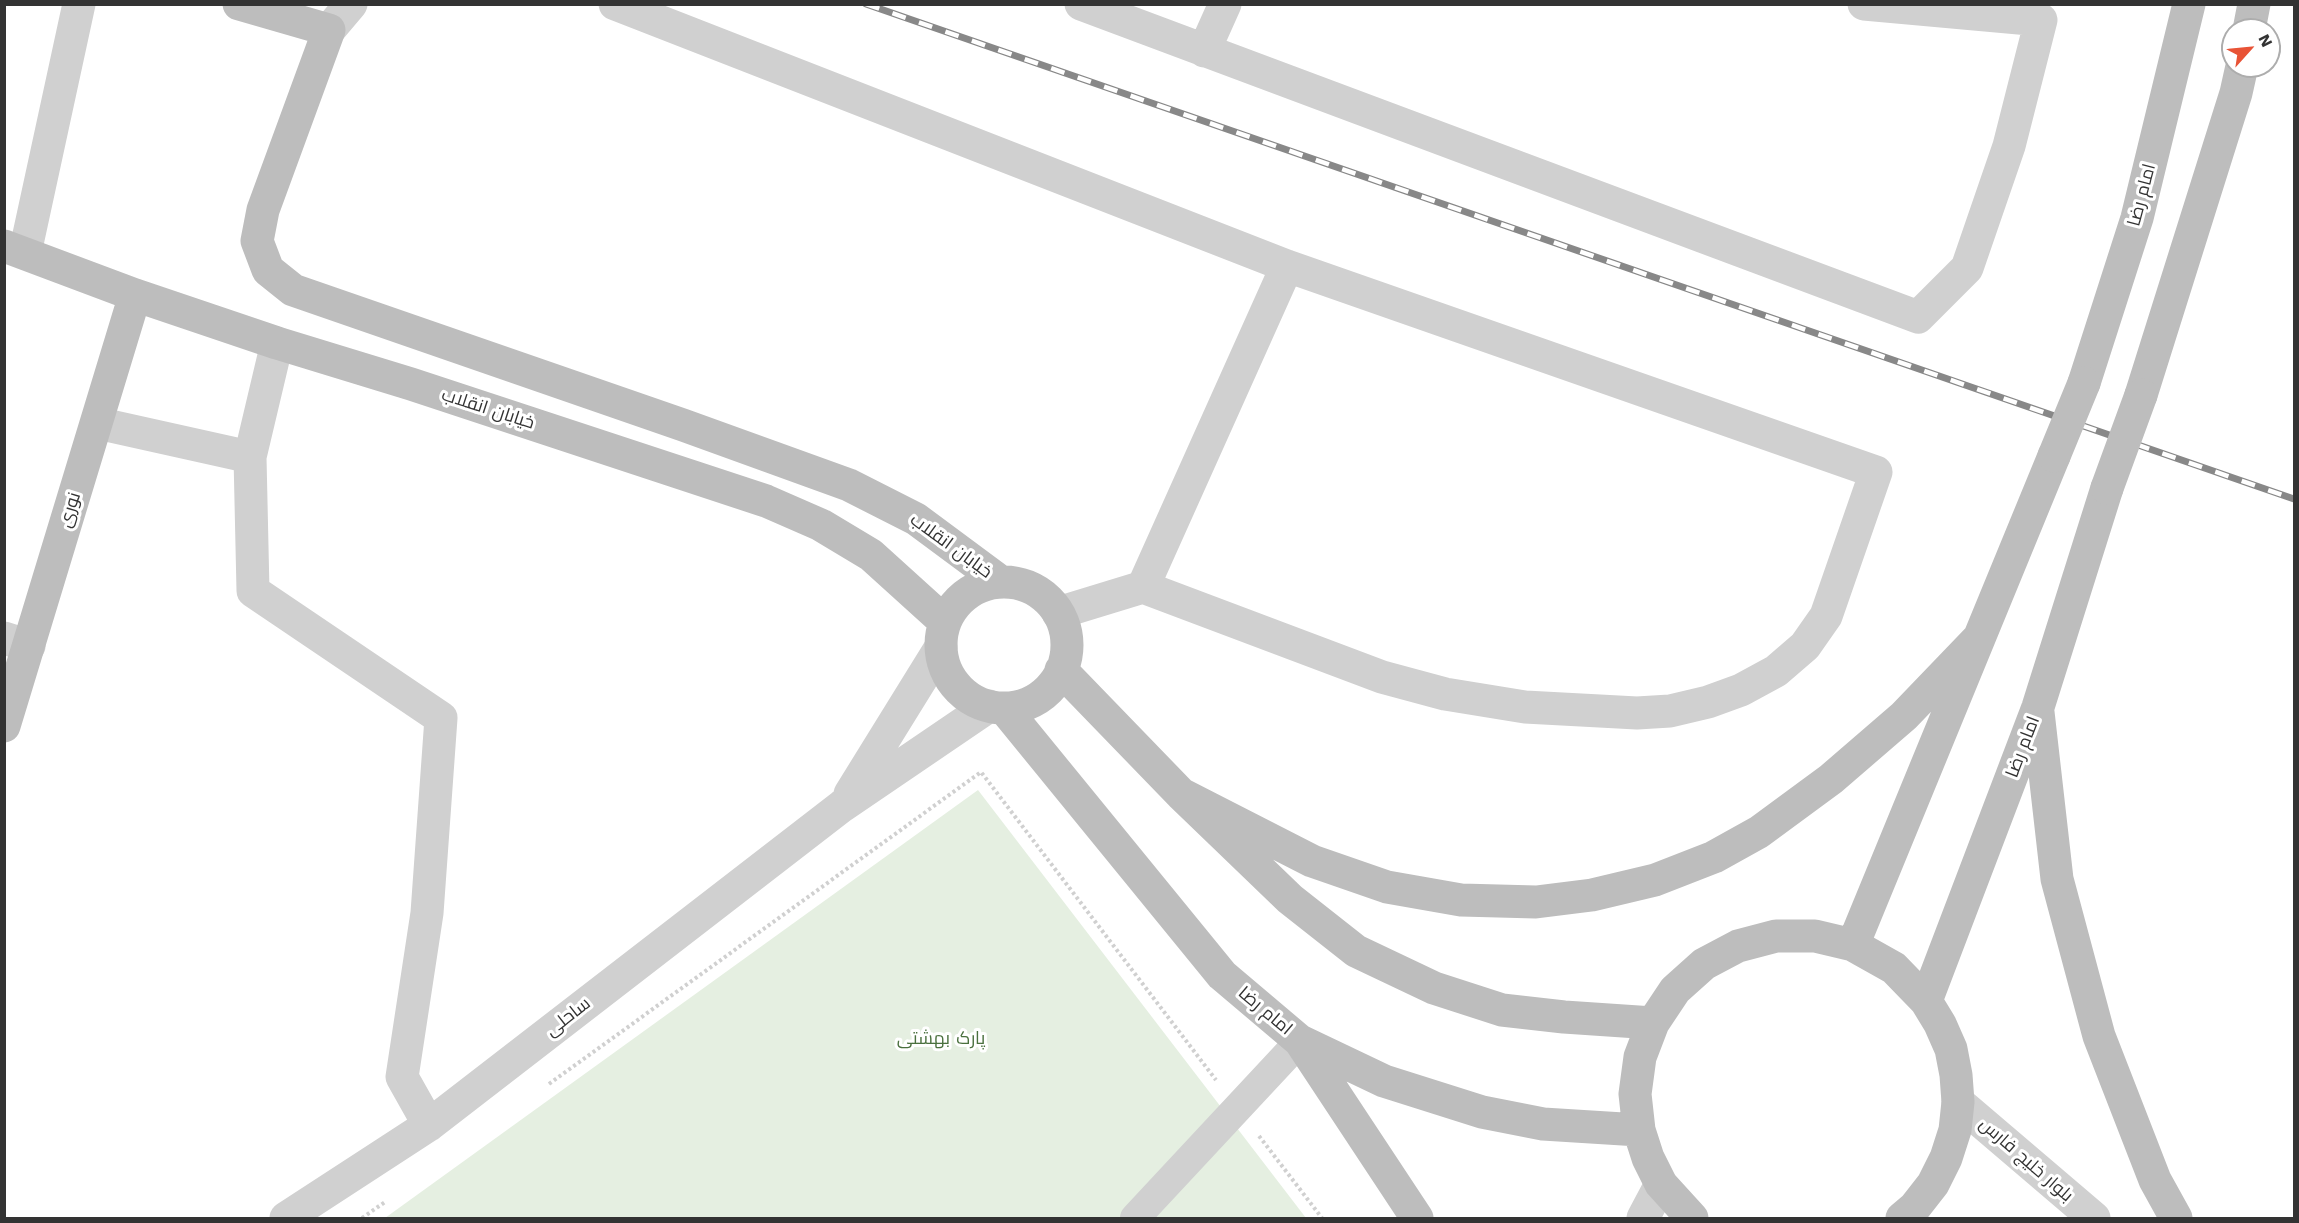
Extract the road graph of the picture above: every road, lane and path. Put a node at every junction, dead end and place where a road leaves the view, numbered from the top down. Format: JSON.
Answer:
{"nodes":[{"id":1,"x":79,"y":4,"type":"edge"},
{"id":2,"x":239,"y":4,"type":"edge"},
{"id":3,"x":351,"y":4,"type":"edge"},
{"id":4,"x":615,"y":4,"type":"edge"},
{"id":5,"x":1081,"y":4,"type":"edge"},
{"id":6,"x":1225,"y":4,"type":"edge"},
{"id":7,"x":1864,"y":4,"type":"edge"},
{"id":8,"x":2189,"y":4,"type":"edge"},
{"id":9,"x":329,"y":30,"type":"junction"},
{"id":10,"x":1204,"y":51,"type":"junction"},
{"id":11,"x":2239,"y":78,"type":"edge"},
{"id":12,"x":15,"y":250,"type":"edge"},
{"id":13,"x":1287,"y":266,"type":"junction"},
{"id":14,"x":135,"y":295,"type":"junction"},
{"id":15,"x":277,"y":343,"type":"junction"},
{"id":16,"x":97,"y":423,"type":"junction"},
{"id":17,"x":250,"y":458,"type":"junction"},
{"id":18,"x":1001,"y":582,"type":"junction"},
{"id":19,"x":1143,"y":587,"type":"junction"},
{"id":20,"x":1058,"y":613,"type":"junction"},
{"id":21,"x":943,"y":635,"type":"junction"},
{"id":22,"x":1978,"y":639,"type":"junction"},
{"id":23,"x":17,"y":642,"type":"edge"},
{"id":24,"x":1061,"y":670,"type":"junction"},
{"id":25,"x":996,"y":707,"type":"junction"},
{"id":26,"x":2038,"y":707,"type":"junction"},
{"id":27,"x":4,"y":726,"type":"edge"},
{"id":28,"x":1181,"y":794,"type":"junction"},
{"id":29,"x":842,"y":806,"type":"junction"},
{"id":30,"x":1853,"y":945,"type":"junction"},
{"id":31,"x":1926,"y":1001,"type":"junction"},
{"id":32,"x":1653,"y":1023,"type":"junction"},
{"id":33,"x":1300,"y":1041,"type":"junction"},
{"id":34,"x":546,"y":1086,"type":"dead end"},
{"id":35,"x":1958,"y":1102,"type":"junction"},
{"id":36,"x":1238,"y":1108,"type":"junction"},
{"id":37,"x":429,"y":1125,"type":"junction"},
{"id":38,"x":1639,"y":1130,"type":"junction"},
{"id":39,"x":1661,"y":1184,"type":"junction"},
{"id":40,"x":391,"y":1198,"type":"dead end"},
{"id":41,"x":286,"y":1218,"type":"edge"},
{"id":42,"x":362,"y":1218,"type":"edge"},
{"id":43,"x":1136,"y":1218,"type":"edge"},
{"id":44,"x":1322,"y":1218,"type":"edge"},
{"id":45,"x":1417,"y":1218,"type":"edge"},
{"id":46,"x":1643,"y":1218,"type":"edge"},
{"id":47,"x":1692,"y":1218,"type":"edge"},
{"id":48,"x":1902,"y":1218,"type":"edge"},
{"id":49,"x":2094,"y":1218,"type":"edge"},
{"id":50,"x":2176,"y":1218,"type":"edge"}],
"edges":[{"from":1,"to":12,"type":"street"},
{"from":2,"to":9,"type":"main road"},
{"from":3,"to":9,"type":"street"},
{"from":4,"to":13,"type":"street"},
{"from":5,"to":10,"type":"street"},
{"from":6,"to":10,"type":"street"},
{"from":7,"to":10,"type":"street"},
{"from":8,"to":22,"type":"main road","name":"امام رضا","bridge":true},
{"from":9,"to":18,"type":"main road","name":"خیابان انقلاب"},
{"from":11,"to":26,"type":"main road","name":"امام رضا","bridge":true},
{"from":12,"to":14,"type":"main road","name":"خیابان انقلاب"},
{"from":13,"to":19,"type":"street"},
{"from":13,"to":19,"type":"street"},
{"from":14,"to":15,"type":"main road","name":"خیابان انقلاب"},
{"from":14,"to":16,"type":"main road","name":"نوری"},
{"from":15,"to":17,"type":"street"},
{"from":15,"to":21,"type":"main road","name":"خیابان انقلاب"},
{"from":16,"to":17,"type":"street"},
{"from":16,"to":23,"type":"main road","name":"نوری"},
{"from":17,"to":37,"type":"street"},
{"from":18,"to":20,"type":"main road"},
{"from":18,"to":21,"type":"main road"},
{"from":19,"to":20,"type":"street"},
{"from":20,"to":24,"type":"main road"},
{"from":21,"to":25,"type":"main road"},
{"from":21,"to":29,"type":"street"},
{"from":22,"to":28,"type":"main road"},
{"from":22,"to":30,"type":"main road"},
{"from":23,"to":27,"type":"main road","name":"نوری"},
{"from":24,"to":25,"type":"main road"},
{"from":24,"to":28,"type":"main road"},
{"from":25,"to":29,"type":"street","name":"ساحلی"},
{"from":25,"to":33,"type":"main road","name":"امام رضا"},
{"from":26,"to":31,"type":"main road","name":"امام رضا"},
{"from":26,"to":50,"type":"main road"},
{"from":28,"to":32,"type":"main road"},
{"from":29,"to":37,"type":"street","name":"ساحلی"},
{"from":30,"to":31,"type":"main road"},
{"from":30,"to":32,"type":"main road"},
{"from":31,"to":35,"type":"main road"},
{"from":32,"to":38,"type":"main road"},
{"from":33,"to":36,"type":"street"},
{"from":33,"to":38,"type":"main road","name":"امام رضا"},
{"from":33,"to":45,"type":"main road"},
{"from":34,"to":36,"type":"path"},
{"from":35,"to":48,"type":"main road"},
{"from":35,"to":49,"type":"street","name":"بلوار خلیج فارس"},
{"from":36,"to":43,"type":"street"},
{"from":36,"to":44,"type":"path"},
{"from":37,"to":41,"type":"street","name":"ساحلی"},
{"from":38,"to":39,"type":"main road"},
{"from":39,"to":46,"type":"street"},
{"from":39,"to":47,"type":"main road"},
{"from":40,"to":42,"type":"path"}]}
